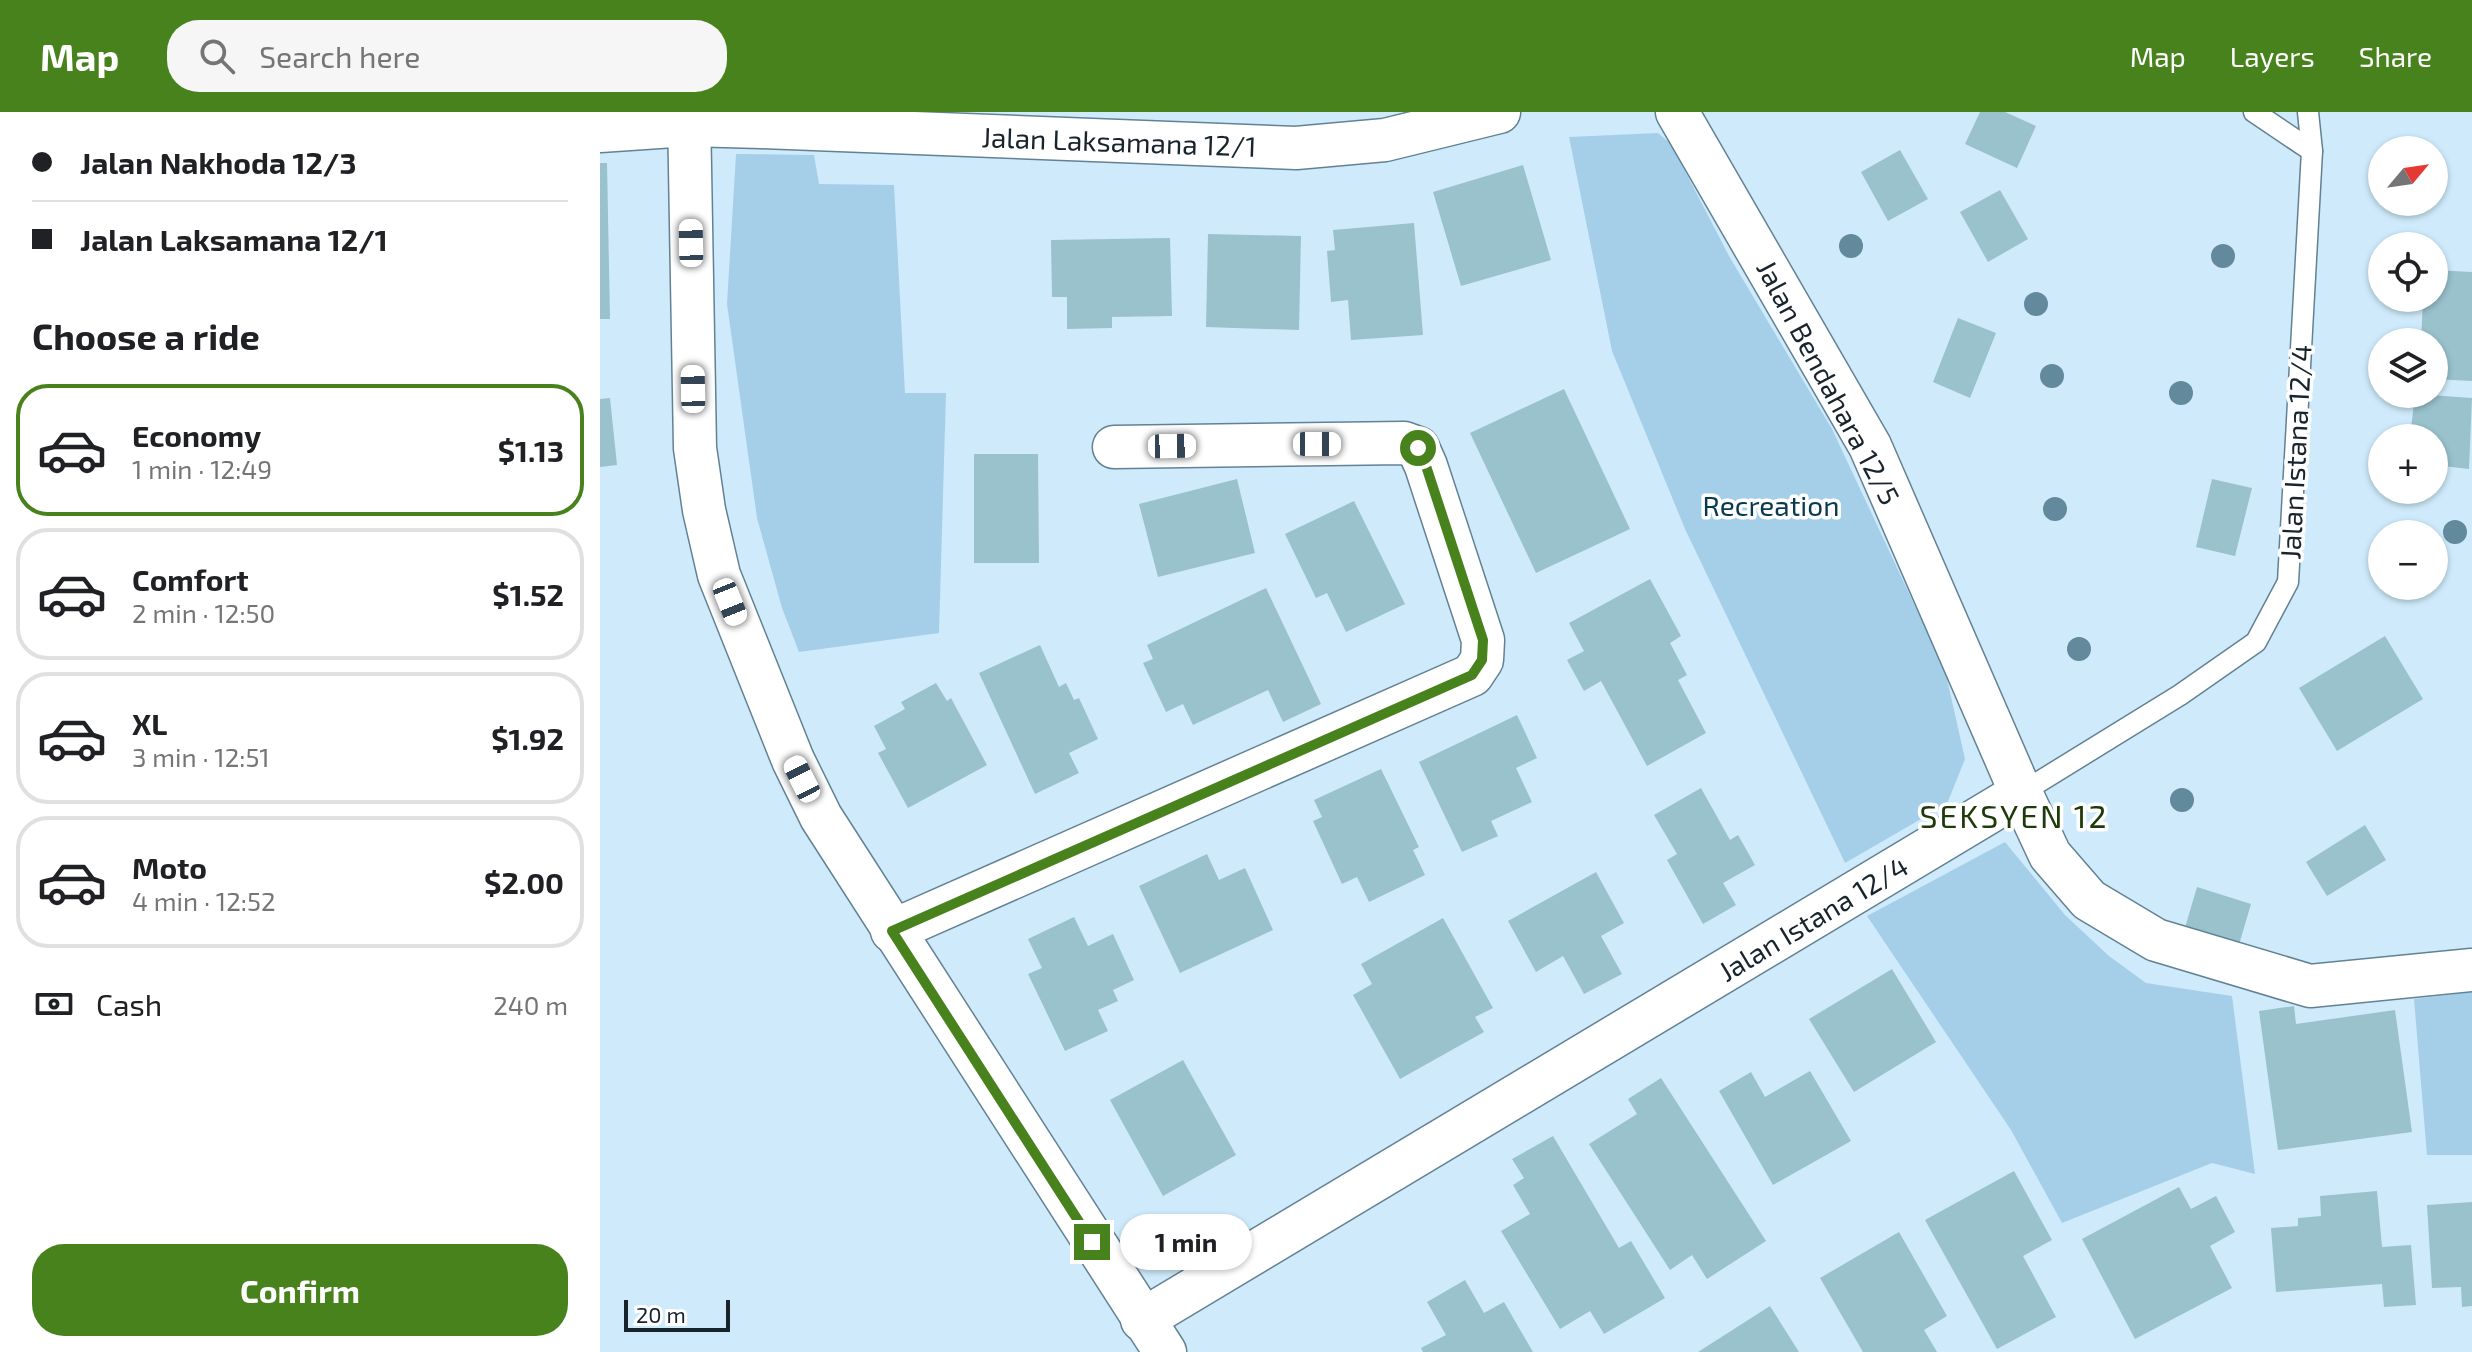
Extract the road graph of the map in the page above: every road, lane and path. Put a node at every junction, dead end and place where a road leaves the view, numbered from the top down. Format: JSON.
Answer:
{"nodes":[{"id":1,"x":1499,"y":112,"type":"edge"},
{"id":2,"x":1677,"y":112,"type":"edge"},
{"id":3,"x":2254,"y":112,"type":"edge"},
{"id":4,"x":2308,"y":112,"type":"edge"},
{"id":5,"x":689,"y":119,"type":"edge"},
{"id":6,"x":909,"y":123,"type":"edge"},
{"id":7,"x":600,"y":131,"type":"edge"},
{"id":8,"x":2312,"y":151,"type":"junction"},
{"id":9,"x":1114,"y":447,"type":"dead end"},
{"id":10,"x":2021,"y":793,"type":"junction"},
{"id":11,"x":892,"y":931,"type":"junction"},
{"id":12,"x":2472,"y":970,"type":"edge"},
{"id":13,"x":1154,"y":1336,"type":"edge"}],
"edges":[{"from":1,"to":6,"type":"street","name":"Jalan Laksamana 12/1"},
{"from":2,"to":10,"type":"street","name":"Jalan Bendahara 12/5"},
{"from":3,"to":8,"type":"lane"},
{"from":4,"to":8,"type":"lane","name":"Jalan Istana 12/4"},
{"from":5,"to":6,"type":"street","name":"Jalan Laksamana 12/1"},
{"from":5,"to":7,"type":"street","name":"Jalan Laksamana 12/1"},
{"from":5,"to":11,"type":"street"},
{"from":8,"to":10,"type":"lane","name":"Jalan Istana 12/4"},
{"from":9,"to":11,"type":"street"},
{"from":10,"to":12,"type":"street","name":"Jalan Bendahara 12/5"},
{"from":10,"to":13,"type":"street","name":"Jalan Istana 12/4"},
{"from":11,"to":13,"type":"street"}]}
